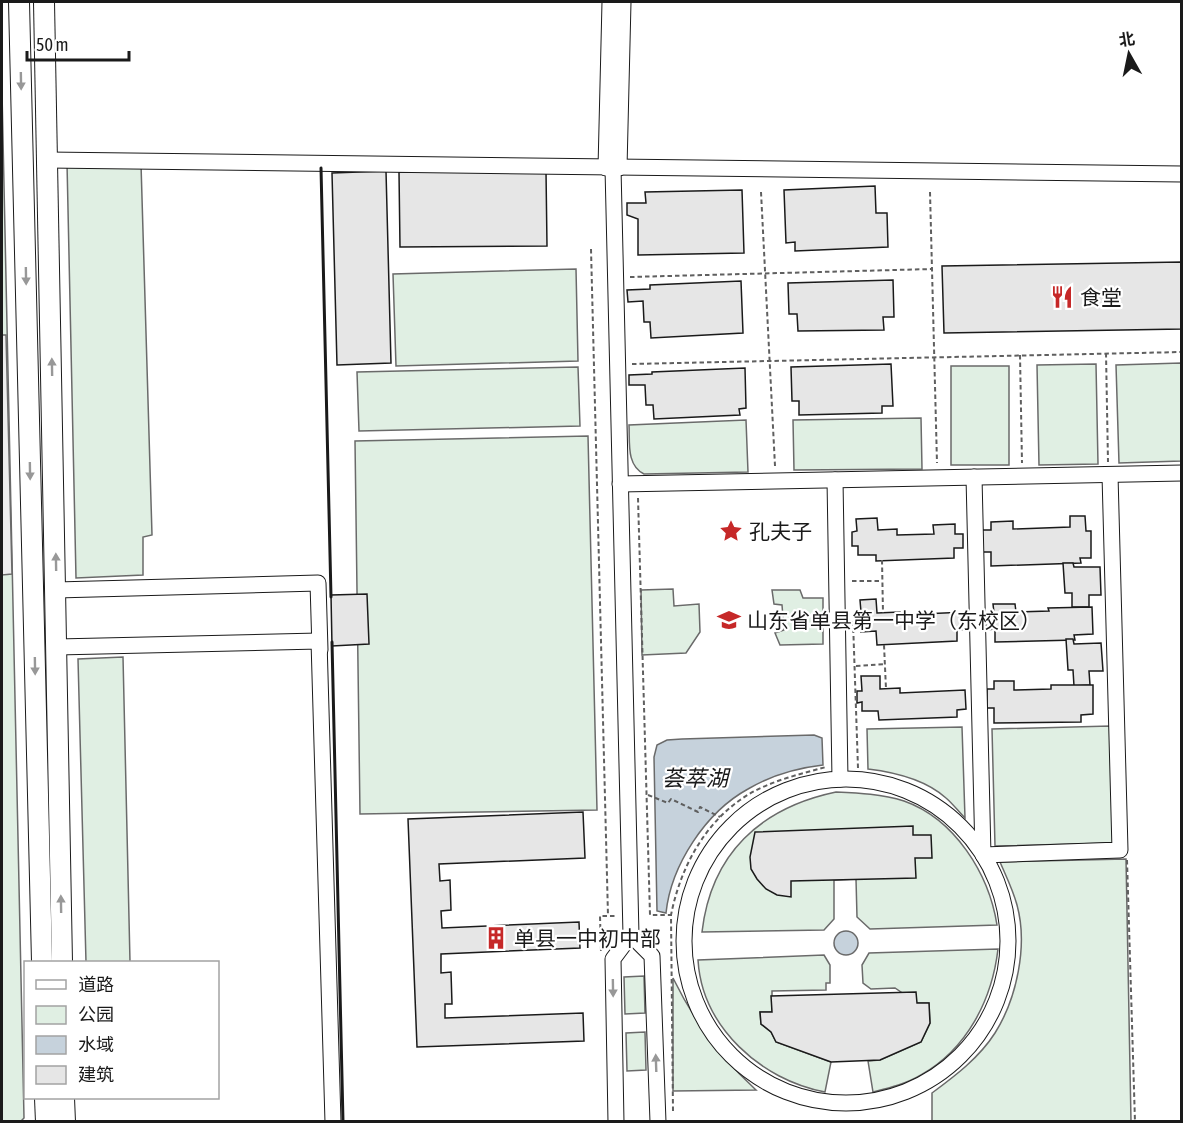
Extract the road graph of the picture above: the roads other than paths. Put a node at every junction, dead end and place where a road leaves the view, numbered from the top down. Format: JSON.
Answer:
{"nodes":[{"id":1,"x":19,"y":2,"type":"edge"},
{"id":2,"x":44,"y":2,"type":"edge"},
{"id":3,"x":610,"y":2,"type":"edge"},
{"id":4,"x":623,"y":2,"type":"edge"},
{"id":5,"x":47,"y":160,"type":"junction"},
{"id":6,"x":613,"y":168,"type":"junction"},
{"id":7,"x":1182,"y":174,"type":"edge"},
{"id":8,"x":1109,"y":470,"type":"junction"},
{"id":9,"x":1182,"y":473,"type":"edge"},
{"id":10,"x":974,"y":477,"type":"junction"},
{"id":11,"x":835,"y":480,"type":"junction"},
{"id":12,"x":620,"y":484,"type":"junction"},
{"id":13,"x":56,"y":590,"type":"junction"},
{"id":14,"x":57,"y":647,"type":"junction"},
{"id":15,"x":320,"y":650,"type":"junction"},
{"id":16,"x":840,"y":779,"type":"junction"},
{"id":17,"x":983,"y":855,"type":"junction"},
{"id":18,"x":631,"y":935,"type":"junction"},
{"id":19,"x":42,"y":961,"type":"edge"},
{"id":20,"x":62,"y":961,"type":"edge"},
{"id":21,"x":333,"y":1122,"type":"edge"},
{"id":22,"x":616,"y":1122,"type":"edge"},
{"id":23,"x":658,"y":1122,"type":"edge"}],
"edges":[{"from":1,"to":19,"type":"main road","one_way":true},
{"from":2,"to":5,"type":"main road"},
{"from":3,"to":6,"type":"street"},
{"from":4,"to":6,"type":"street"},
{"from":5,"to":6,"type":"street"},
{"from":13,"to":5,"type":"main road","one_way":true},
{"from":6,"to":7,"type":"street"},
{"from":6,"to":12,"type":"street"},
{"from":8,"to":9,"type":"street"},
{"from":8,"to":10,"type":"street"},
{"from":8,"to":17,"type":"street"},
{"from":10,"to":11,"type":"street"},
{"from":10,"to":17,"type":"street"},
{"from":11,"to":12,"type":"street"},
{"from":11,"to":16,"type":"street"},
{"from":12,"to":18,"type":"street"},
{"from":13,"to":14,"type":"main road"},
{"from":13,"to":15,"type":"street"},
{"from":14,"to":15,"type":"street"},
{"from":20,"to":14,"type":"main road","one_way":true},
{"from":15,"to":21,"type":"street"},
{"from":16,"to":17,"type":"street"},
{"from":16,"to":17,"type":"street"},
{"from":18,"to":22,"type":"street","one_way":true},
{"from":23,"to":18,"type":"street","one_way":true}]}
